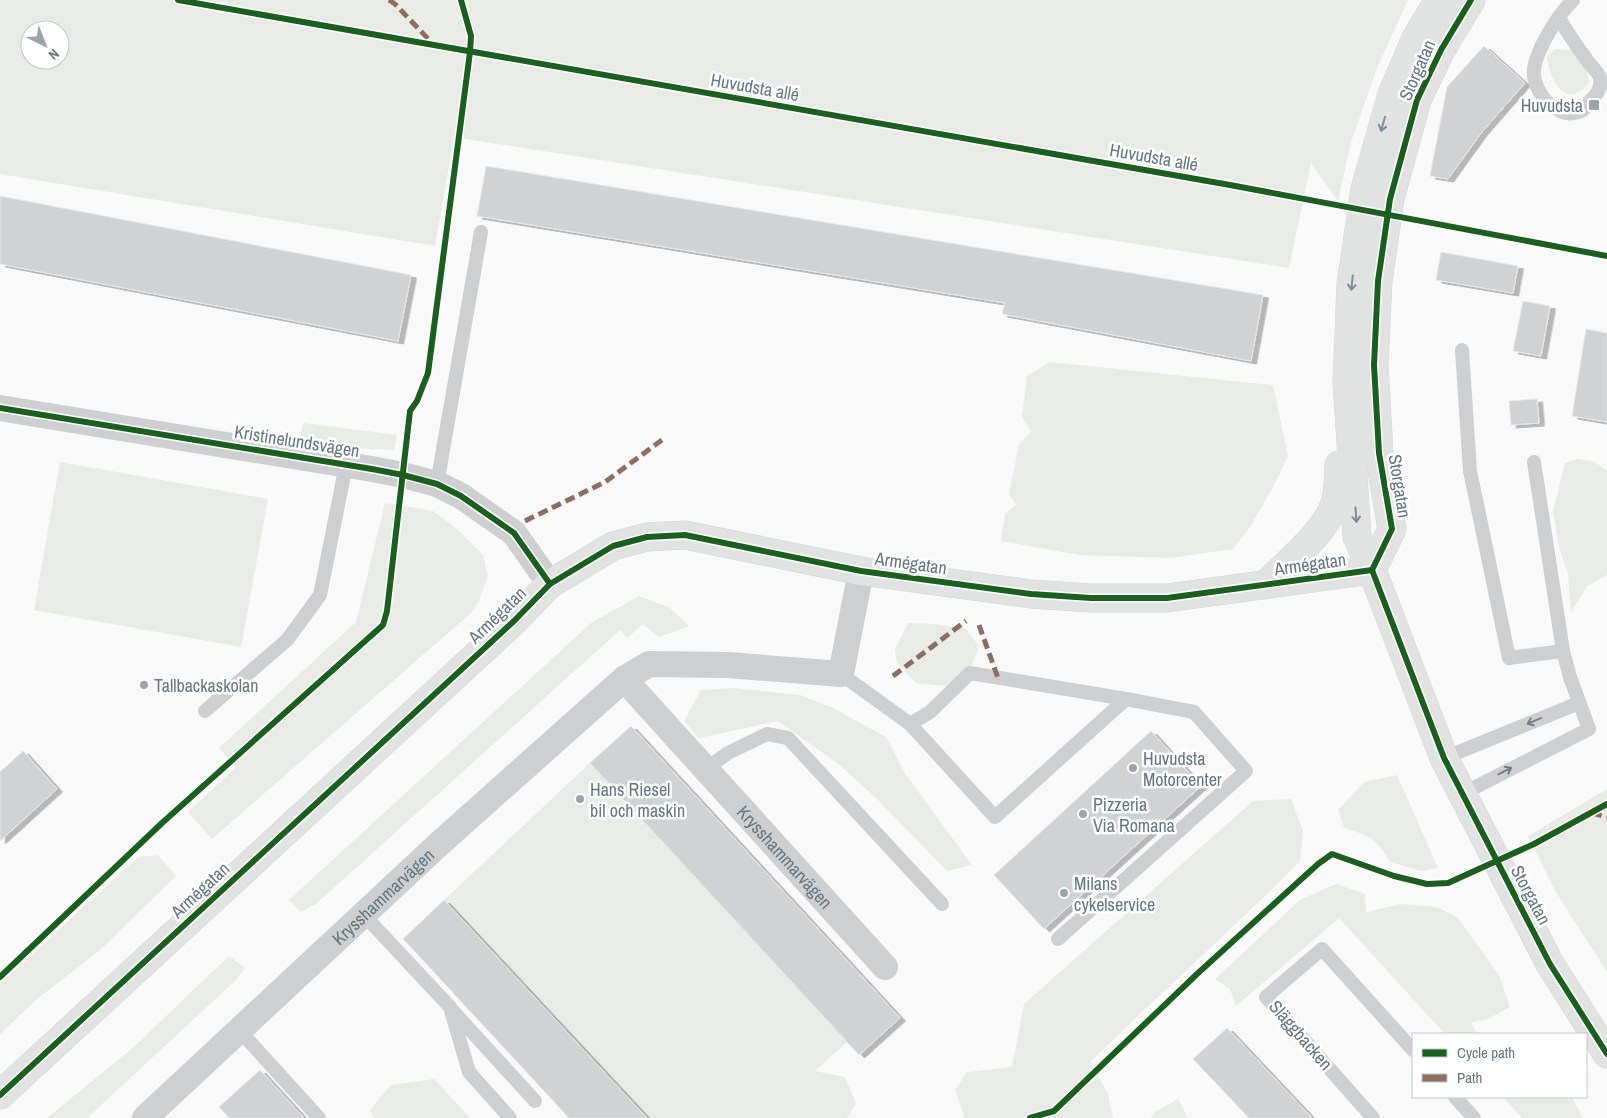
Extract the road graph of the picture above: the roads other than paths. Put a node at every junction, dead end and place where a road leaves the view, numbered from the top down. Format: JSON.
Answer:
{"nodes":[{"id":1,"x":1439,"y":0,"type":"edge"},
{"id":2,"x":1471,"y":0,"type":"edge"},
{"id":3,"x":1573,"y":0,"type":"edge"},
{"id":4,"x":1559,"y":18,"type":"junction"},
{"id":5,"x":481,"y":232,"type":"dead end"},
{"id":6,"x":1462,"y":350,"type":"dead end"},
{"id":7,"x":1347,"y":381,"type":"junction"},
{"id":8,"x":0,"y":408,"type":"edge"},
{"id":9,"x":1534,"y":462,"type":"dead end"},
{"id":10,"x":346,"y":465,"type":"junction"},
{"id":11,"x":436,"y":484,"type":"junction"},
{"id":12,"x":1372,"y":570,"type":"junction"},
{"id":13,"x":861,"y":571,"type":"junction"},
{"id":14,"x":550,"y":584,"type":"junction"},
{"id":15,"x":1265,"y":585,"type":"junction"},
{"id":16,"x":1563,"y":650,"type":"junction"},
{"id":17,"x":841,"y":674,"type":"junction"},
{"id":18,"x":624,"y":680,"type":"junction"},
{"id":19,"x":1126,"y":699,"type":"junction"},
{"id":20,"x":1579,"y":702,"type":"junction"},
{"id":21,"x":205,"y":711,"type":"dead end"},
{"id":22,"x":910,"y":724,"type":"junction"},
{"id":23,"x":1444,"y":758,"type":"junction"},
{"id":24,"x":706,"y":769,"type":"junction"},
{"id":25,"x":1462,"y":794,"type":"junction"},
{"id":26,"x":942,"y":904,"type":"dead end"},
{"id":27,"x":363,"y":914,"type":"junction"},
{"id":28,"x":1058,"y":939,"type":"dead end"},
{"id":29,"x":886,"y":967,"type":"dead end"},
{"id":30,"x":450,"y":1007,"type":"junction"},
{"id":31,"x":239,"y":1030,"type":"junction"},
{"id":32,"x":1412,"y":1049,"type":"edge"},
{"id":33,"x":1607,"y":1054,"type":"edge"},
{"id":34,"x":0,"y":1095,"type":"edge"},
{"id":35,"x":1456,"y":1098,"type":"edge"},
{"id":36,"x":535,"y":1101,"type":"dead end"},
{"id":37,"x":145,"y":1118,"type":"edge"},
{"id":38,"x":319,"y":1118,"type":"edge"},
{"id":39,"x":510,"y":1118,"type":"edge"},
{"id":40,"x":1373,"y":1118,"type":"edge"},
{"id":41,"x":1474,"y":1118,"type":"edge"}],
"edges":[{"from":1,"to":7,"type":"street","name":"Storgatan","one_way":true},
{"from":2,"to":12,"type":"street","name":"Storgatan"},
{"from":3,"to":4,"type":"lane"},
{"from":4,"to":4,"type":"lane"},
{"from":5,"to":11,"type":"lane"},
{"from":6,"to":16,"type":"lane"},
{"from":7,"to":12,"type":"street","name":"Storgatan","one_way":true},
{"from":7,"to":15,"type":"street","name":"Storgatan"},
{"from":8,"to":10,"type":"street","name":"Kristinelundsvägen"},
{"from":9,"to":16,"type":"lane"},
{"from":10,"to":11,"type":"street","name":"Kristinelundsvägen"},
{"from":10,"to":21,"type":"lane"},
{"from":11,"to":14,"type":"street","name":"Kristinelundsvägen"},
{"from":12,"to":15,"type":"street","name":"Armégatan"},
{"from":12,"to":23,"type":"street","name":"Storgatan"},
{"from":13,"to":14,"type":"street","name":"Armégatan"},
{"from":13,"to":15,"type":"street","name":"Armégatan"},
{"from":13,"to":17,"type":"street"},
{"from":14,"to":34,"type":"street","name":"Armégatan"},
{"from":16,"to":20,"type":"lane"},
{"from":17,"to":18,"type":"street","name":"Krysshammarvägen"},
{"from":17,"to":22,"type":"lane"},
{"from":18,"to":24,"type":"street","name":"Krysshammarvägen"},
{"from":18,"to":27,"type":"street","name":"Krysshammarvägen"},
{"from":19,"to":22,"type":"lane"},
{"from":19,"to":22,"type":"lane"},
{"from":19,"to":28,"type":"lane"},
{"from":20,"to":23,"type":"lane","one_way":true},
{"from":25,"to":20,"type":"lane","one_way":true},
{"from":23,"to":25,"type":"street","name":"Storgatan"},
{"from":24,"to":26,"type":"lane"},
{"from":24,"to":29,"type":"street","name":"Krysshammarvägen"},
{"from":25,"to":33,"type":"street","name":"Storgatan"},
{"from":27,"to":30,"type":"lane"},
{"from":27,"to":31,"type":"street","name":"Krysshammarvägen"},
{"from":30,"to":36,"type":"lane"},
{"from":30,"to":39,"type":"lane"},
{"from":31,"to":37,"type":"street","name":"Krysshammarvägen"},
{"from":31,"to":38,"type":"lane"},
{"from":32,"to":40,"type":"lane","name":"Släggbacken"},
{"from":35,"to":41,"type":"lane"}]}
